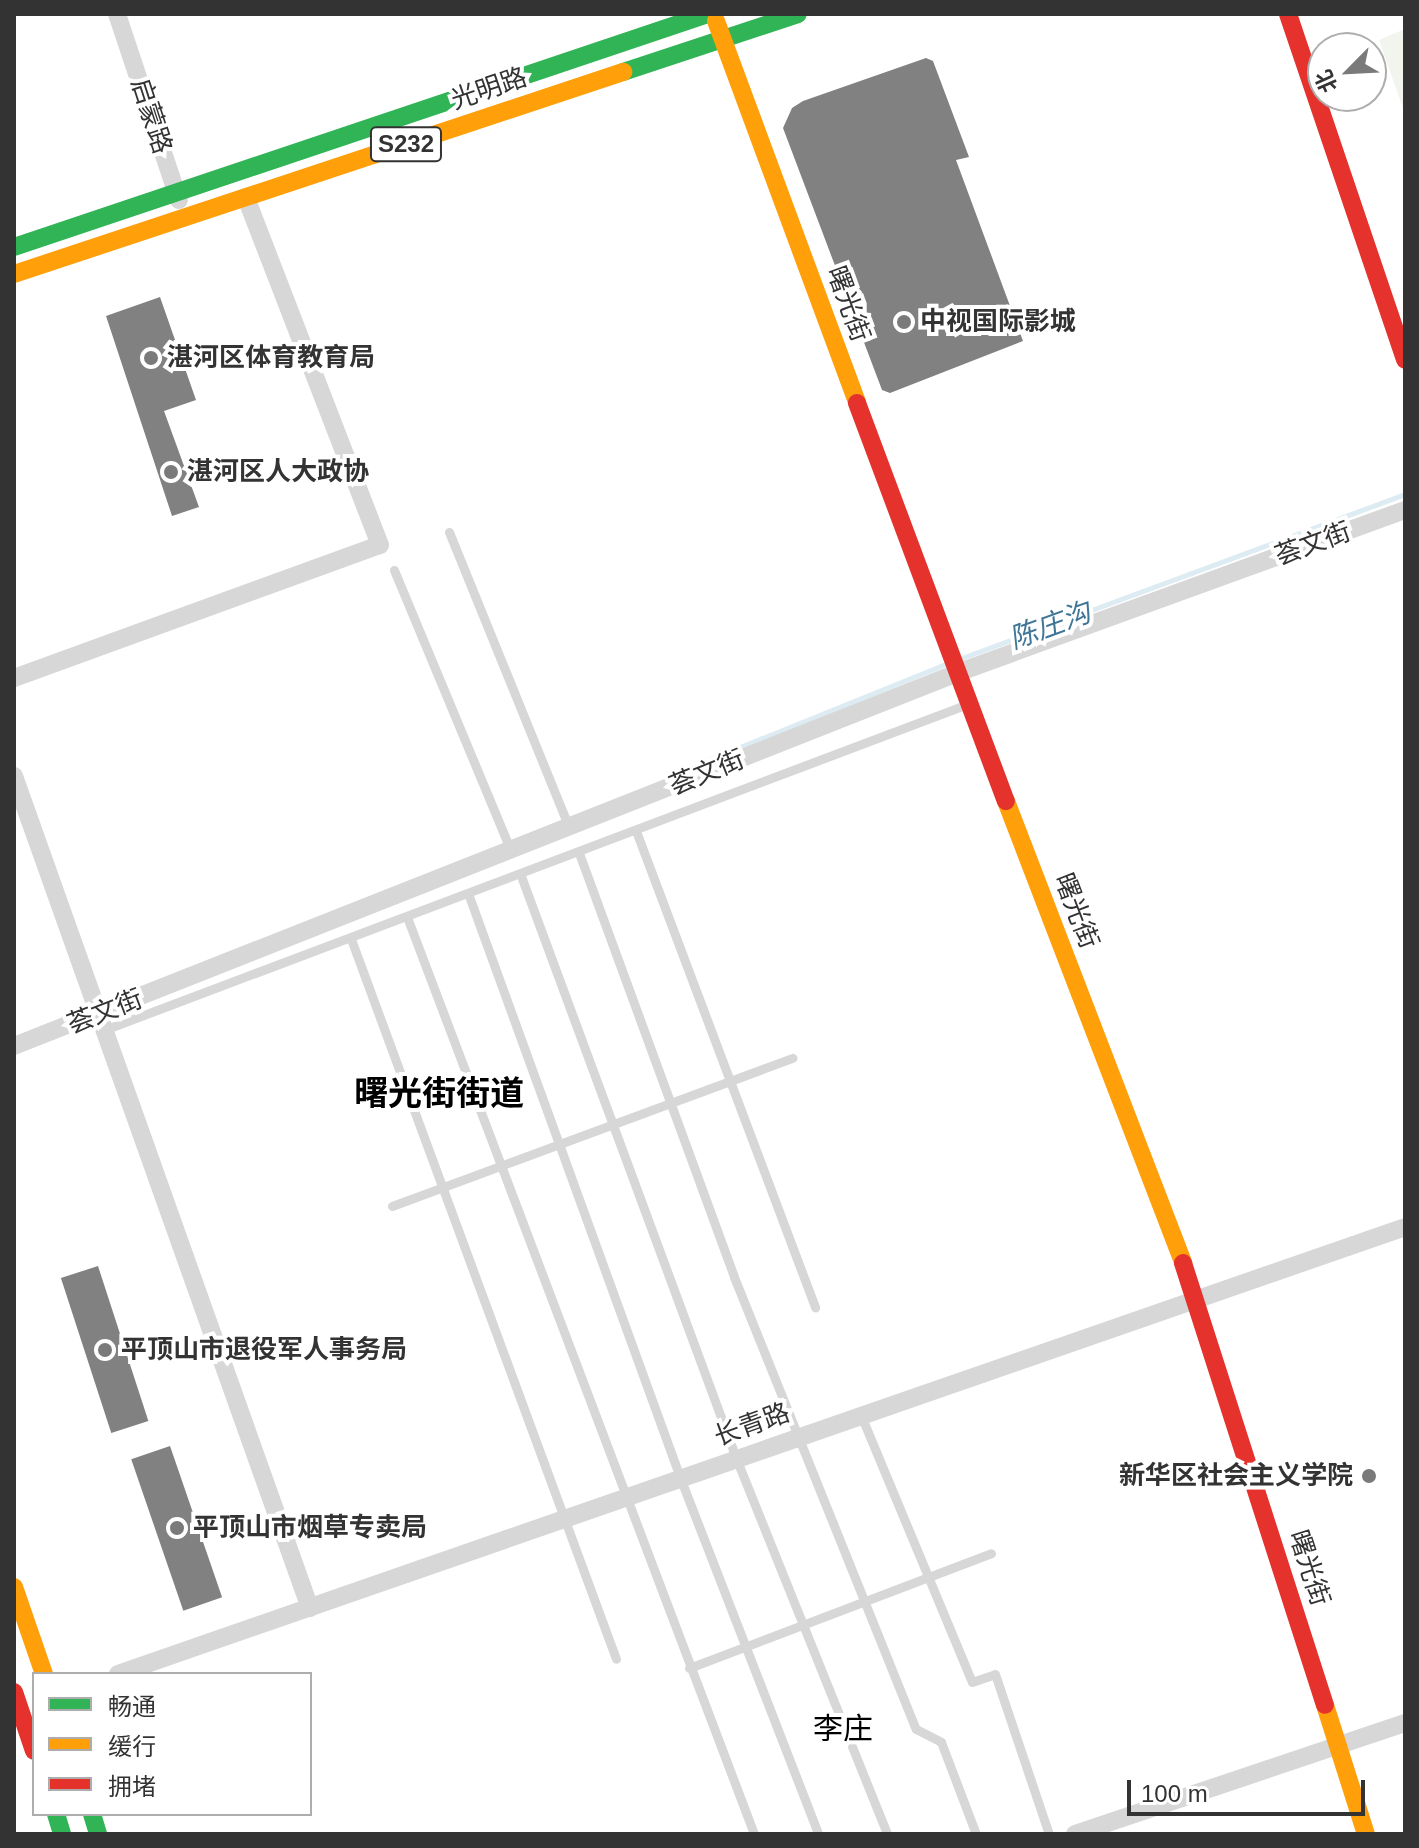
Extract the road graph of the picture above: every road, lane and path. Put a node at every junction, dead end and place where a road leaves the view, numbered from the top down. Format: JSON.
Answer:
{"nodes":[{"id":1,"x":117,"y":14,"type":"edge"},
{"id":2,"x":710,"y":14,"type":"edge"},
{"id":3,"x":798,"y":14,"type":"edge"},
{"id":4,"x":1288,"y":14,"type":"edge"},
{"id":5,"x":722,"y":38,"type":"junction"},
{"id":6,"x":176,"y":192,"type":"junction"},
{"id":7,"x":246,"y":197,"type":"junction"},
{"id":8,"x":185,"y":218,"type":"junction"},
{"id":9,"x":14,"y":247,"type":"edge"},
{"id":10,"x":14,"y":274,"type":"edge"},
{"id":11,"x":1405,"y":360,"type":"edge"},
{"id":12,"x":1405,"y":510,"type":"edge"},
{"id":13,"x":449,"y":532,"type":"dead end"},
{"id":14,"x":394,"y":570,"type":"dead end"},
{"id":15,"x":953,"y":664,"type":"junction"},
{"id":16,"x":14,"y":678,"type":"edge"},
{"id":17,"x":968,"y":703,"type":"junction"},
{"id":18,"x":14,"y":776,"type":"edge"},
{"id":19,"x":569,"y":828,"type":"junction"},
{"id":20,"x":636,"y":831,"type":"junction"},
{"id":21,"x":511,"y":851,"type":"junction"},
{"id":22,"x":579,"y":853,"type":"junction"},
{"id":23,"x":521,"y":876,"type":"junction"},
{"id":24,"x":469,"y":896,"type":"junction"},
{"id":25,"x":407,"y":917,"type":"junction"},
{"id":26,"x":351,"y":939,"type":"junction"},
{"id":27,"x":101,"y":1023,"type":"junction"},
{"id":28,"x":14,"y":1046,"type":"edge"},
{"id":29,"x":793,"y":1058,"type":"dead end"},
{"id":30,"x":729,"y":1081,"type":"junction"},
{"id":31,"x":672,"y":1102,"type":"junction"},
{"id":32,"x":612,"y":1124,"type":"junction"},
{"id":33,"x":559,"y":1144,"type":"junction"},
{"id":34,"x":499,"y":1166,"type":"junction"},
{"id":35,"x":441,"y":1187,"type":"junction"},
{"id":36,"x":392,"y":1206,"type":"dead end"},
{"id":37,"x":1405,"y":1227,"type":"edge"},
{"id":38,"x":1197,"y":1299,"type":"junction"},
{"id":39,"x":815,"y":1307,"type":"dead end"},
{"id":40,"x":860,"y":1413,"type":"junction"},
{"id":41,"x":798,"y":1435,"type":"junction"},
{"id":42,"x":736,"y":1458,"type":"junction"},
{"id":43,"x":681,"y":1480,"type":"junction"},
{"id":44,"x":623,"y":1500,"type":"junction"},
{"id":45,"x":563,"y":1521,"type":"junction"},
{"id":46,"x":991,"y":1553,"type":"dead end"},
{"id":47,"x":929,"y":1577,"type":"junction"},
{"id":48,"x":14,"y":1587,"type":"edge"},
{"id":49,"x":867,"y":1601,"type":"junction"},
{"id":50,"x":310,"y":1608,"type":"junction"},
{"id":51,"x":803,"y":1625,"type":"junction"},
{"id":52,"x":744,"y":1647,"type":"junction"},
{"id":53,"x":616,"y":1659,"type":"dead end"},
{"id":54,"x":689,"y":1668,"type":"junction"},
{"id":55,"x":43,"y":1672,"type":"edge"},
{"id":56,"x":124,"y":1672,"type":"edge"},
{"id":57,"x":14,"y":1689,"type":"edge"},
{"id":58,"x":1405,"y":1723,"type":"edge"},
{"id":59,"x":1337,"y":1744,"type":"junction"},
{"id":60,"x":32,"y":1745,"type":"edge"},
{"id":61,"x":754,"y":1834,"type":"edge"},
{"id":62,"x":818,"y":1834,"type":"edge"},
{"id":63,"x":887,"y":1834,"type":"edge"},
{"id":64,"x":976,"y":1834,"type":"edge"},
{"id":65,"x":1049,"y":1834,"type":"edge"},
{"id":66,"x":1075,"y":1834,"type":"edge"},
{"id":67,"x":1366,"y":1834,"type":"edge"}],
"edges":[{"from":1,"to":6,"type":"street","name":"启蒙路"},
{"from":2,"to":5,"type":"street","name":"曙光街"},
{"from":2,"to":6,"type":"street","name":"光明路","number":"S232"},
{"from":3,"to":5,"type":"street","name":"光明路","number":"S232"},
{"from":4,"to":11,"type":"street"},
{"from":5,"to":7,"type":"street","name":"光明路","number":"S232"},
{"from":5,"to":15,"type":"street","name":"曙光街"},
{"from":6,"to":8,"type":"street","name":"启蒙路"},
{"from":6,"to":9,"type":"street","name":"光明路","number":"S232"},
{"from":7,"to":8,"type":"street","name":"光明路","number":"S232"},
{"from":7,"to":16,"type":"street"},
{"from":8,"to":10,"type":"street","name":"光明路","number":"S232"},
{"from":12,"to":15,"type":"street","name":"荟文街"},
{"from":13,"to":19,"type":"lane"},
{"from":14,"to":21,"type":"lane"},
{"from":15,"to":17,"type":"street","name":"曙光街"},
{"from":15,"to":19,"type":"street","name":"荟文街"},
{"from":17,"to":20,"type":"lane"},
{"from":17,"to":38,"type":"street","name":"曙光街"},
{"from":18,"to":27,"type":"street"},
{"from":19,"to":21,"type":"street","name":"荟文街"},
{"from":20,"to":22,"type":"lane"},
{"from":20,"to":30,"type":"lane"},
{"from":21,"to":27,"type":"street","name":"荟文街"},
{"from":22,"to":23,"type":"lane"},
{"from":22,"to":31,"type":"lane"},
{"from":23,"to":24,"type":"lane"},
{"from":23,"to":32,"type":"lane"},
{"from":24,"to":25,"type":"lane"},
{"from":24,"to":33,"type":"lane"},
{"from":25,"to":26,"type":"lane"},
{"from":25,"to":34,"type":"lane"},
{"from":26,"to":27,"type":"lane"},
{"from":26,"to":35,"type":"lane"},
{"from":27,"to":28,"type":"street","name":"荟文街"},
{"from":27,"to":50,"type":"street"},
{"from":29,"to":30,"type":"lane"},
{"from":30,"to":31,"type":"lane"},
{"from":30,"to":39,"type":"lane"},
{"from":31,"to":32,"type":"lane"},
{"from":31,"to":41,"type":"lane"},
{"from":32,"to":33,"type":"lane"},
{"from":32,"to":42,"type":"lane"},
{"from":33,"to":34,"type":"lane"},
{"from":33,"to":43,"type":"lane"},
{"from":34,"to":35,"type":"lane"},
{"from":34,"to":44,"type":"lane"},
{"from":35,"to":36,"type":"lane"},
{"from":35,"to":45,"type":"lane"},
{"from":37,"to":38,"type":"street","name":"长青路"},
{"from":38,"to":40,"type":"street","name":"长青路"},
{"from":38,"to":59,"type":"street","name":"曙光街"},
{"from":40,"to":41,"type":"street","name":"长青路"},
{"from":40,"to":47,"type":"lane"},
{"from":41,"to":42,"type":"street","name":"长青路"},
{"from":41,"to":49,"type":"lane"},
{"from":42,"to":43,"type":"street","name":"长青路"},
{"from":42,"to":51,"type":"lane"},
{"from":43,"to":44,"type":"street","name":"长青路"},
{"from":43,"to":52,"type":"lane"},
{"from":44,"to":45,"type":"street","name":"长青路"},
{"from":44,"to":54,"type":"lane"},
{"from":45,"to":50,"type":"street","name":"长青路"},
{"from":45,"to":53,"type":"lane"},
{"from":46,"to":47,"type":"lane"},
{"from":47,"to":49,"type":"lane"},
{"from":47,"to":65,"type":"lane"},
{"from":48,"to":55,"type":"street"},
{"from":49,"to":51,"type":"lane"},
{"from":49,"to":64,"type":"lane"},
{"from":50,"to":56,"type":"street","name":"长青路"},
{"from":51,"to":52,"type":"lane"},
{"from":51,"to":63,"type":"lane"},
{"from":52,"to":54,"type":"lane"},
{"from":52,"to":62,"type":"lane"},
{"from":54,"to":61,"type":"lane"},
{"from":57,"to":60,"type":"street"},
{"from":58,"to":59,"type":"street"},
{"from":59,"to":66,"type":"street"},
{"from":59,"to":67,"type":"street","name":"曙光街"}]}
